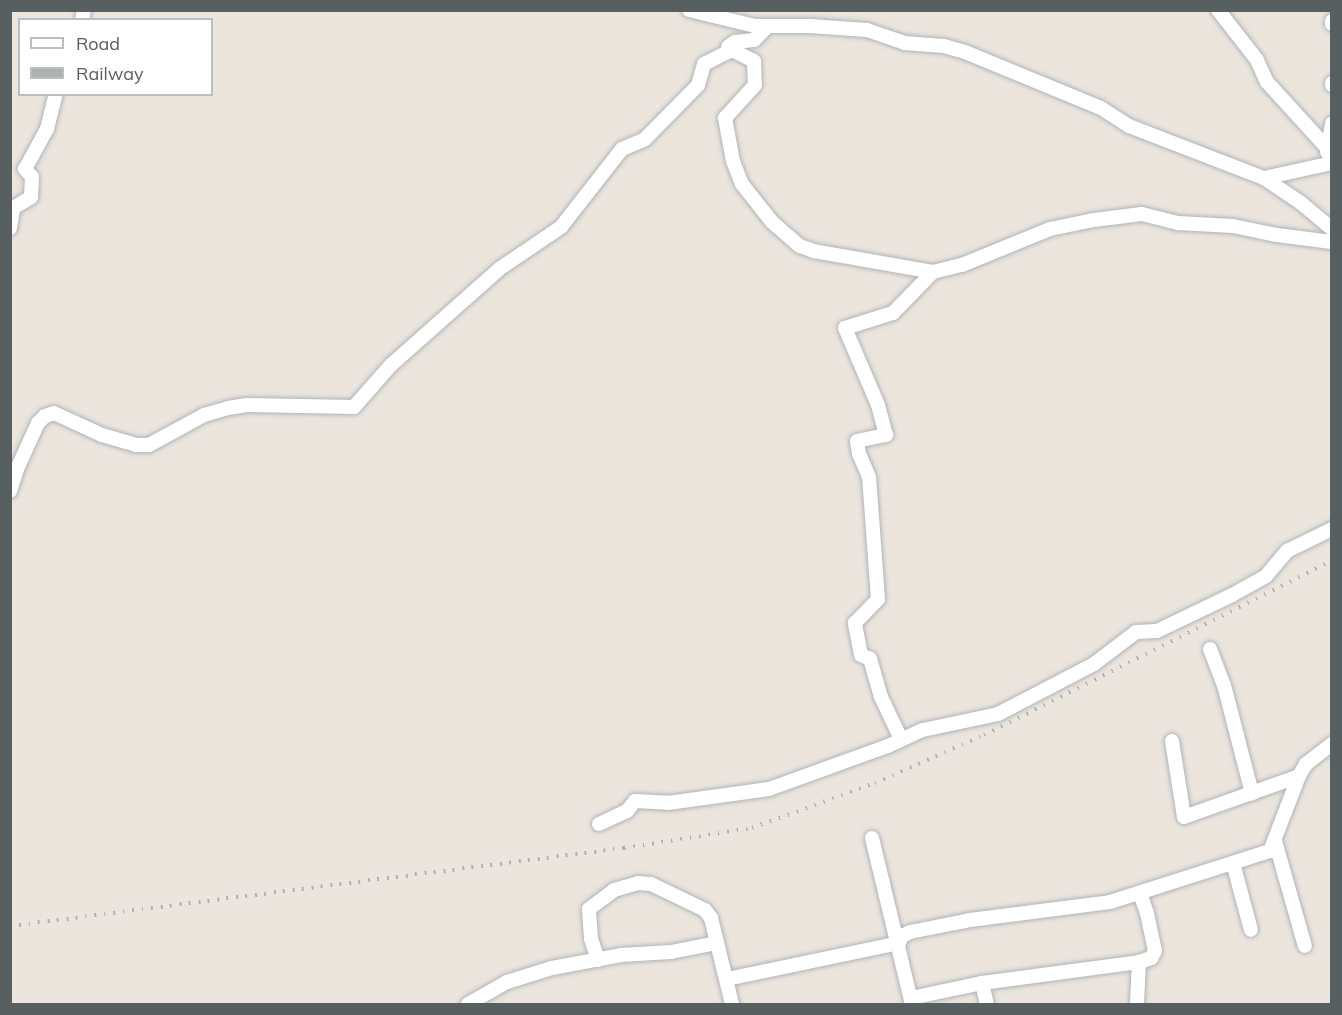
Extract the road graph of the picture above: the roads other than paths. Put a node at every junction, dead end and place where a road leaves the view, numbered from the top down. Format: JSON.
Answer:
{"nodes":[{"id":1,"x":689,"y":10,"type":"edge"},
{"id":2,"x":1218,"y":10,"type":"edge"},
{"id":3,"x":704,"y":16,"type":"junction"},
{"id":4,"x":768,"y":26,"type":"junction"},
{"id":5,"x":734,"y":46,"type":"junction"},
{"id":6,"x":55,"y":96,"type":"edge"},
{"id":7,"x":1332,"y":123,"type":"edge"},
{"id":8,"x":1327,"y":148,"type":"junction"},
{"id":9,"x":1329,"y":163,"type":"edge"},
{"id":10,"x":1264,"y":178,"type":"junction"},
{"id":11,"x":10,"y":228,"type":"edge"},
{"id":12,"x":1332,"y":229,"type":"edge"},
{"id":13,"x":1332,"y":242,"type":"edge"},
{"id":14,"x":933,"y":272,"type":"junction"},
{"id":15,"x":10,"y":491,"type":"edge"},
{"id":16,"x":1332,"y":529,"type":"edge"},
{"id":17,"x":1210,"y":649,"type":"dead end"},
{"id":18,"x":901,"y":739,"type":"junction"},
{"id":19,"x":1172,"y":741,"type":"dead end"},
{"id":20,"x":1332,"y":744,"type":"edge"},
{"id":21,"x":1299,"y":776,"type":"junction"},
{"id":22,"x":1252,"y":793,"type":"junction"},
{"id":23,"x":599,"y":824,"type":"dead end"},
{"id":24,"x":872,"y":838,"type":"dead end"},
{"id":25,"x":1275,"y":841,"type":"junction"},
{"id":26,"x":1233,"y":863,"type":"junction"},
{"id":27,"x":1140,"y":894,"type":"junction"},
{"id":28,"x":1251,"y":930,"type":"dead end"},
{"id":29,"x":717,"y":943,"type":"junction"},
{"id":30,"x":899,"y":943,"type":"junction"},
{"id":31,"x":1305,"y":946,"type":"dead end"},
{"id":32,"x":598,"y":960,"type":"junction"},
{"id":33,"x":1139,"y":962,"type":"junction"},
{"id":34,"x":727,"y":979,"type":"junction"},
{"id":35,"x":982,"y":983,"type":"junction"},
{"id":36,"x":912,"y":1001,"type":"edge"},
{"id":37,"x":731,"y":1002,"type":"edge"},
{"id":38,"x":468,"y":1005,"type":"edge"},
{"id":39,"x":717,"y":1005,"type":"edge"},
{"id":40,"x":987,"y":1005,"type":"edge"},
{"id":41,"x":1137,"y":1005,"type":"edge"}],
"edges":[{"from":1,"to":3,"type":"street"},
{"from":2,"to":8,"type":"street"},
{"from":3,"to":4,"type":"street"},
{"from":3,"to":5,"type":"street"},
{"from":4,"to":5,"type":"street"},
{"from":4,"to":10,"type":"street"},
{"from":5,"to":14,"type":"street"},
{"from":5,"to":15,"type":"street"},
{"from":6,"to":11,"type":"street"},
{"from":7,"to":8,"type":"street"},
{"from":8,"to":9,"type":"street"},
{"from":9,"to":10,"type":"street"},
{"from":10,"to":12,"type":"street"},
{"from":13,"to":14,"type":"street"},
{"from":14,"to":18,"type":"street"},
{"from":16,"to":18,"type":"street"},
{"from":17,"to":22,"type":"street"},
{"from":18,"to":23,"type":"street"},
{"from":19,"to":22,"type":"street"},
{"from":20,"to":21,"type":"street"},
{"from":21,"to":22,"type":"street"},
{"from":21,"to":25,"type":"street"},
{"from":24,"to":30,"type":"street"},
{"from":25,"to":26,"type":"street"},
{"from":25,"to":31,"type":"street"},
{"from":26,"to":27,"type":"street"},
{"from":26,"to":28,"type":"street"},
{"from":27,"to":30,"type":"street"},
{"from":27,"to":33,"type":"street"},
{"from":29,"to":32,"type":"street"},
{"from":29,"to":32,"type":"street"},
{"from":29,"to":34,"type":"street"},
{"from":30,"to":34,"type":"street"},
{"from":30,"to":36,"type":"street"},
{"from":32,"to":38,"type":"street"},
{"from":33,"to":35,"type":"street"},
{"from":33,"to":41,"type":"street"},
{"from":34,"to":37,"type":"street"},
{"from":35,"to":36,"type":"street"},
{"from":35,"to":40,"type":"street"},
{"from":37,"to":39,"type":"street"}]}
